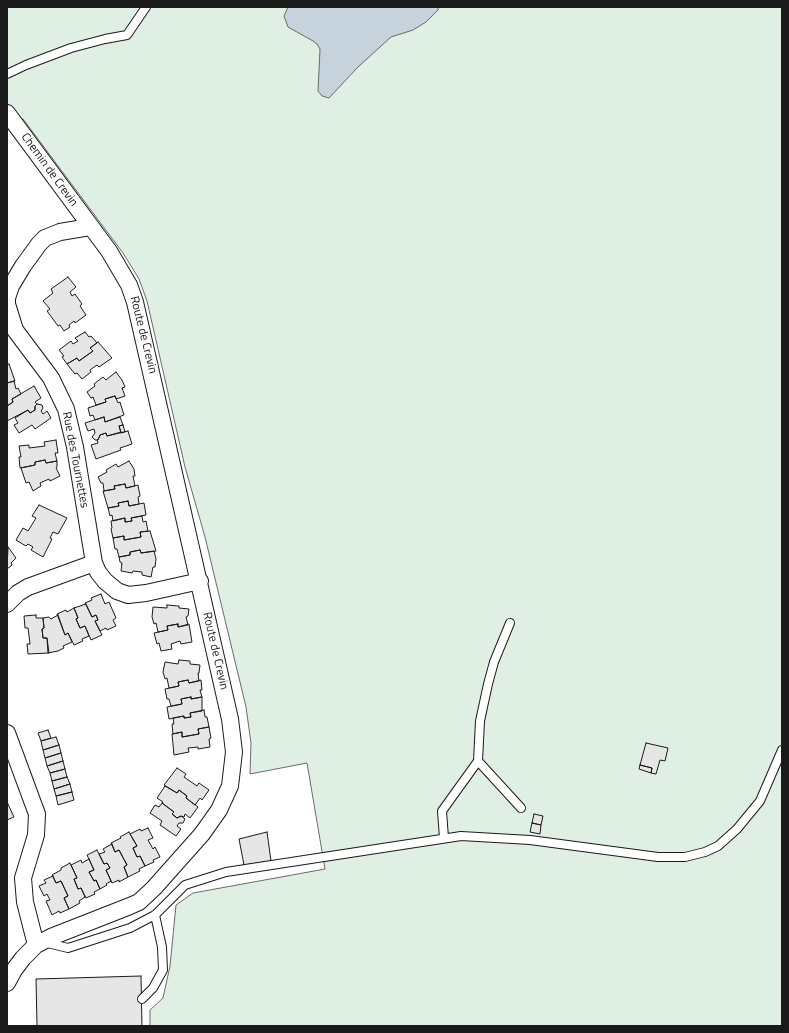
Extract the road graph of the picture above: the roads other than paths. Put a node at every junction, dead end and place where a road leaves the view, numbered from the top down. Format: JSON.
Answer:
{"nodes":[{"id":1,"x":146,"y":7,"type":"edge"},
{"id":2,"x":7,"y":74,"type":"edge"},
{"id":3,"x":7,"y":113,"type":"edge"},
{"id":4,"x":90,"y":227,"type":"junction"},
{"id":5,"x":94,"y":563,"type":"junction"},
{"id":6,"x":200,"y":581,"type":"junction"},
{"id":7,"x":7,"y":604,"type":"edge"},
{"id":8,"x":510,"y":623,"type":"dead end"},
{"id":9,"x":7,"y":733,"type":"edge"},
{"id":10,"x":782,"y":750,"type":"edge"},
{"id":11,"x":478,"y":761,"type":"junction"},
{"id":12,"x":521,"y":808,"type":"dead end"},
{"id":13,"x":444,"y":838,"type":"junction"},
{"id":14,"x":155,"y":915,"type":"junction"},
{"id":15,"x":39,"y":943,"type":"junction"},
{"id":16,"x":7,"y":983,"type":"edge"},
{"id":17,"x":142,"y":999,"type":"dead end"}],
"edges":[{"from":1,"to":2,"type":"lane"},
{"from":3,"to":4,"type":"street","name":"Chemin de Crevin"},
{"from":4,"to":5,"type":"street","name":"Rue des Tournettes"},
{"from":4,"to":6,"type":"street","name":"Route de Crevin"},
{"from":5,"to":6,"type":"street","name":"Rue des Tournettes"},
{"from":5,"to":7,"type":"street"},
{"from":6,"to":15,"type":"street","name":"Route de Crevin"},
{"from":8,"to":11,"type":"lane"},
{"from":9,"to":15,"type":"street"},
{"from":10,"to":13,"type":"lane"},
{"from":11,"to":12,"type":"lane"},
{"from":11,"to":13,"type":"lane"},
{"from":13,"to":14,"type":"lane"},
{"from":14,"to":15,"type":"lane"},
{"from":14,"to":17,"type":"lane"},
{"from":15,"to":16,"type":"street","name":"Route de Crevin"}]}
